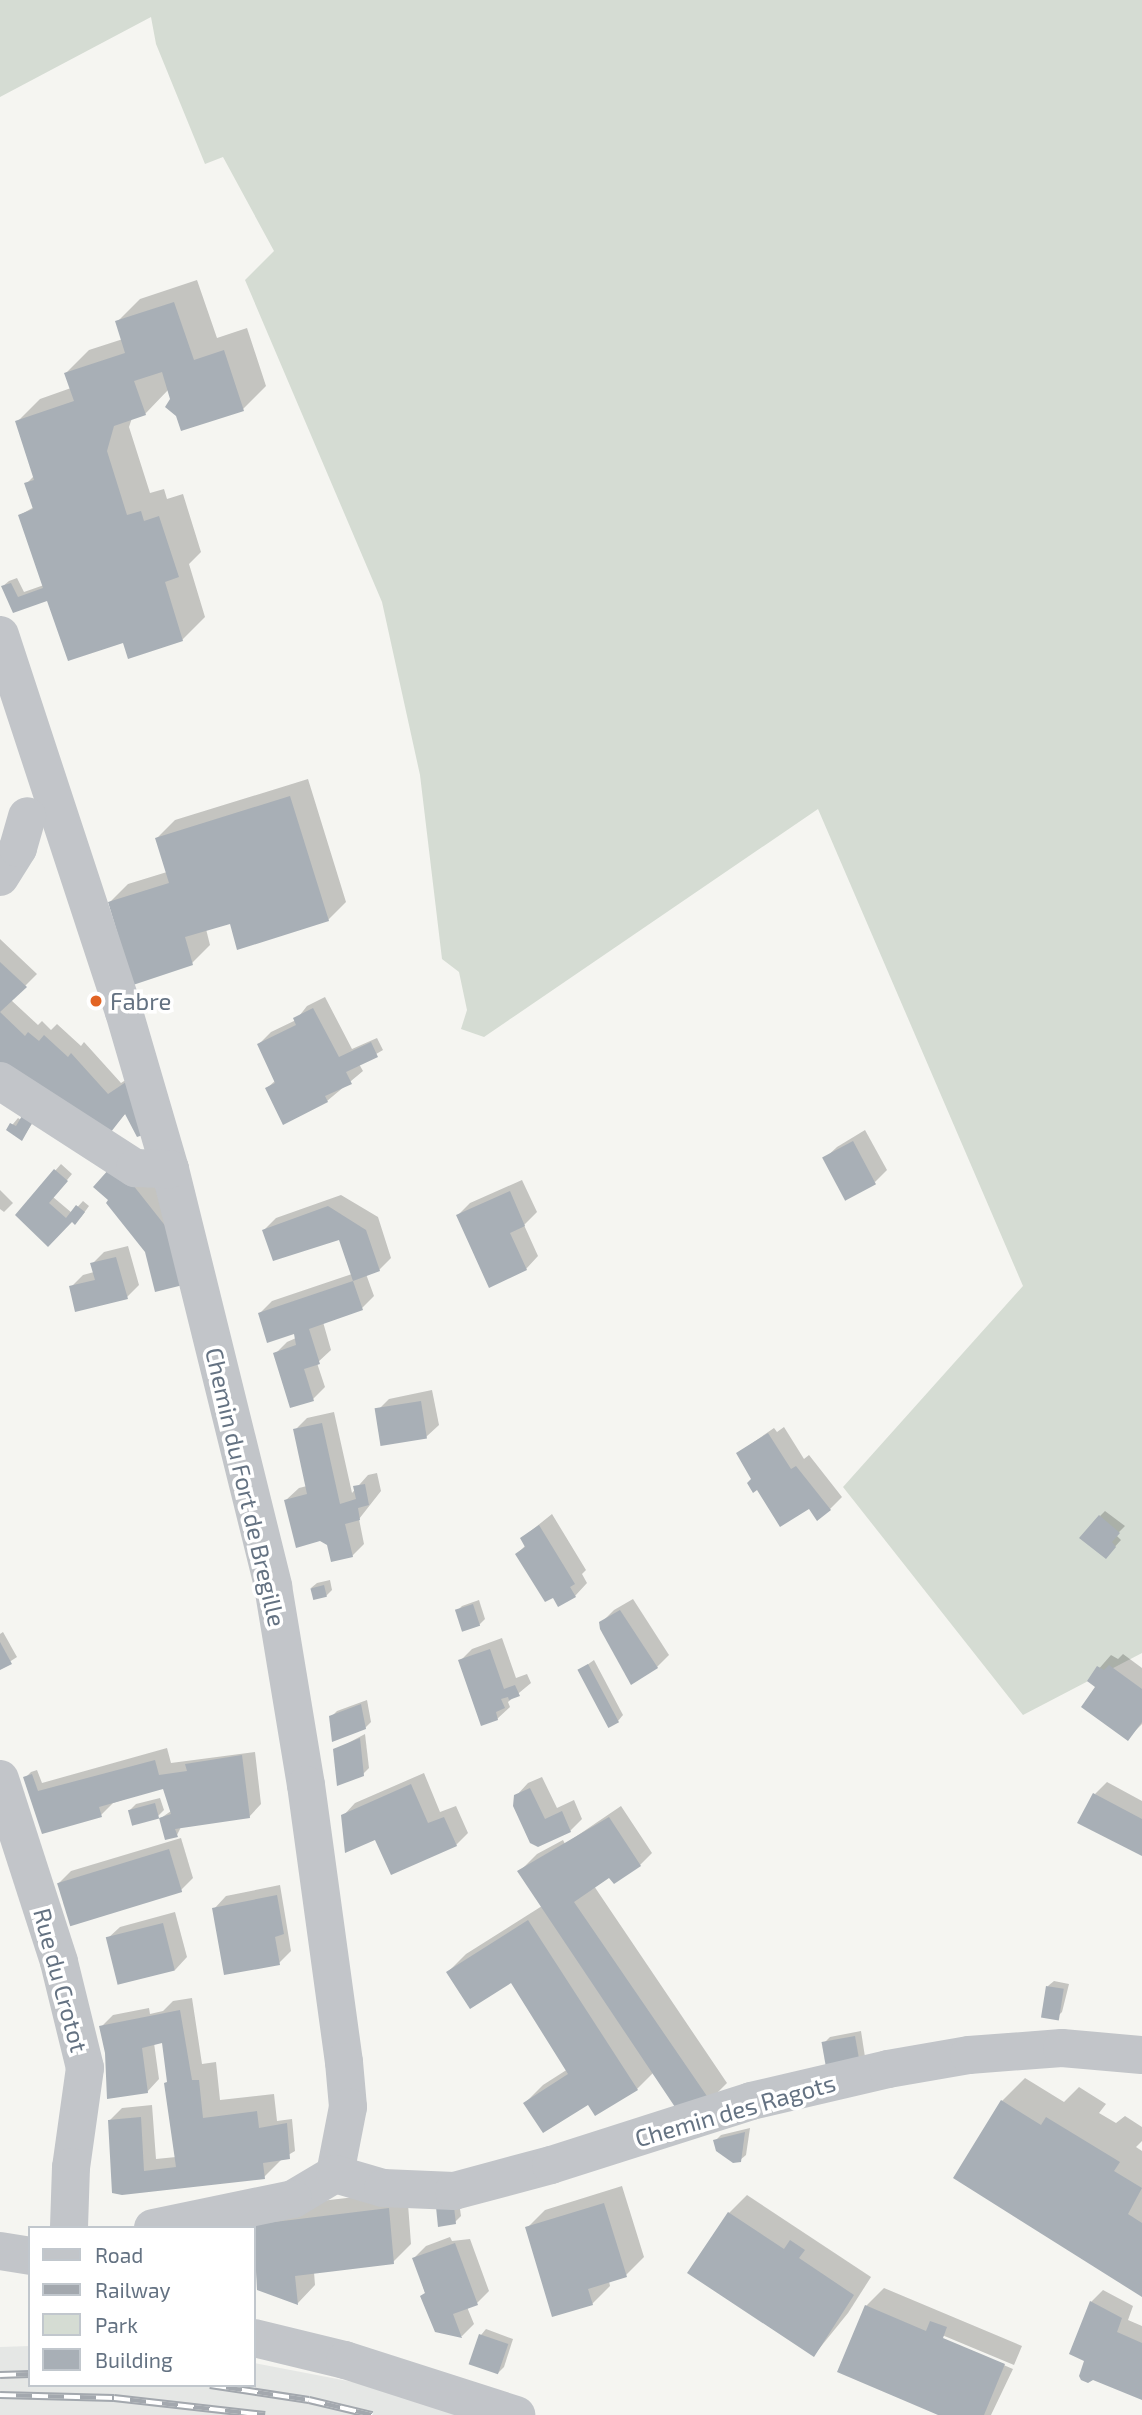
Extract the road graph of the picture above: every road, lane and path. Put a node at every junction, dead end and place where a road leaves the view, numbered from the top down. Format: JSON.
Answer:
{"nodes":[{"id":1,"x":0,"y":635,"type":"edge"},
{"id":2,"x":27,"y":816,"type":"dead end"},
{"id":3,"x":0,"y":877,"type":"edge"},
{"id":4,"x":0,"y":1081,"type":"edge"},
{"id":5,"x":170,"y":1169,"type":"junction"},
{"id":6,"x":0,"y":1779,"type":"edge"},
{"id":7,"x":1142,"y":2056,"type":"edge"},
{"id":8,"x":335,"y":2174,"type":"junction"},
{"id":9,"x":69,"y":2226,"type":"edge"},
{"id":10,"x":163,"y":2226,"type":"edge"},
{"id":11,"x":0,"y":2251,"type":"edge"},
{"id":12,"x":28,"y":2256,"type":"edge"},
{"id":13,"x":256,"y":2339,"type":"edge"},
{"id":14,"x":516,"y":2415,"type":"edge"}],
"edges":[{"from":1,"to":5,"type":"street","name":"Chemin du Fort de Bregille"},
{"from":2,"to":3,"type":"street"},
{"from":4,"to":5,"type":"street"},
{"from":5,"to":8,"type":"street","name":"Chemin du Fort de Bregille"},
{"from":6,"to":9,"type":"street","name":"Rue du Crotot"},
{"from":7,"to":8,"type":"street","name":"Chemin des Ragots"},
{"from":8,"to":10,"type":"street"},
{"from":11,"to":12,"type":"street"},
{"from":13,"to":14,"type":"street"}]}
